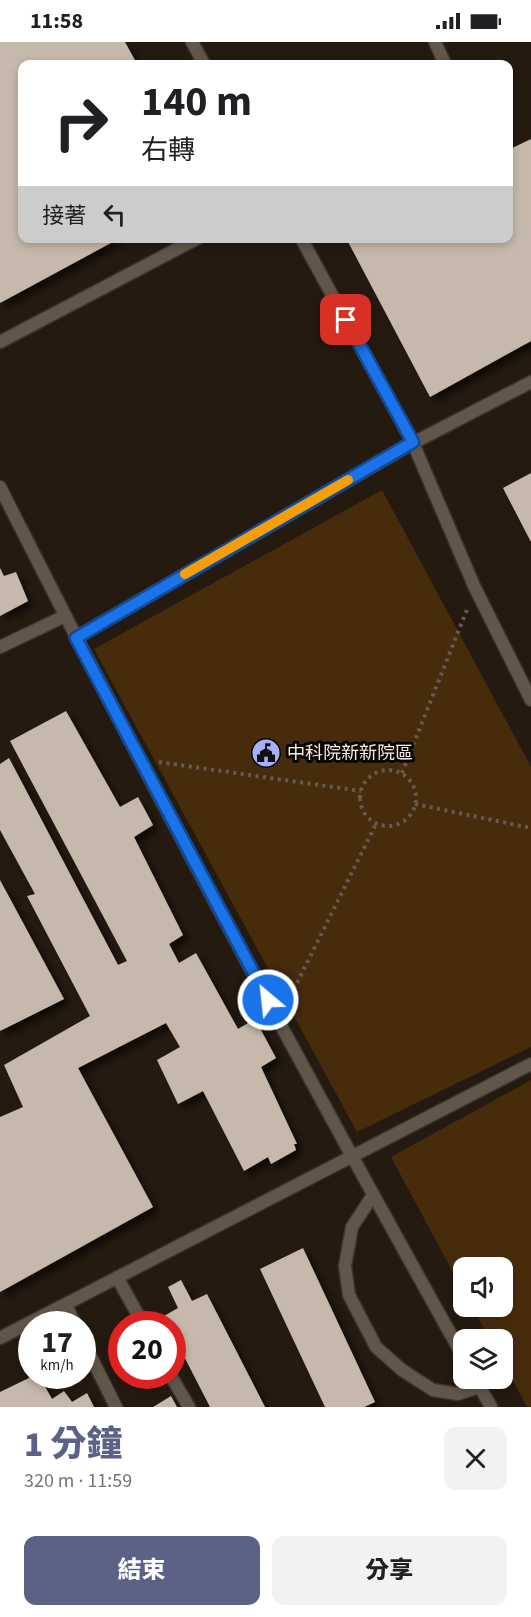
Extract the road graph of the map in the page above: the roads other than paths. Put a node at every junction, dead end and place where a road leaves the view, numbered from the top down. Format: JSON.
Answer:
{"nodes":[{"id":1,"x":192,"y":42,"type":"edge"},
{"id":2,"x":435,"y":42,"type":"edge"},
{"id":3,"x":202,"y":60,"type":"edge"},
{"id":4,"x":443,"y":60,"type":"edge"},
{"id":5,"x":188,"y":243,"type":"edge"},
{"id":6,"x":304,"y":243,"type":"edge"},
{"id":7,"x":0,"y":342,"type":"edge"},
{"id":8,"x":531,"y":382,"type":"edge"},
{"id":9,"x":413,"y":442,"type":"junction"},
{"id":10,"x":0,"y":488,"type":"edge"},
{"id":11,"x":65,"y":616,"type":"junction"},
{"id":12,"x":76,"y":638,"type":"junction"},
{"id":13,"x":0,"y":647,"type":"edge"},
{"id":14,"x":531,"y":700,"type":"edge"},
{"id":15,"x":531,"y":1064,"type":"edge"},
{"id":16,"x":350,"y":1156,"type":"junction"},
{"id":17,"x":373,"y":1195,"type":"junction"},
{"id":18,"x":117,"y":1277,"type":"junction"},
{"id":19,"x":66,"y":1305,"type":"junction"},
{"id":20,"x":69,"y":1311,"type":"edge"},
{"id":21,"x":136,"y":1311,"type":"edge"},
{"id":22,"x":0,"y":1338,"type":"edge"},
{"id":23,"x":453,"y":1338,"type":"edge"},
{"id":24,"x":96,"y":1367,"type":"edge"},
{"id":25,"x":179,"y":1389,"type":"edge"},
{"id":26,"x":467,"y":1389,"type":"edge"},
{"id":27,"x":480,"y":1389,"type":"edge"},
{"id":28,"x":116,"y":1407,"type":"edge"},
{"id":29,"x":189,"y":1407,"type":"edge"},
{"id":30,"x":491,"y":1407,"type":"edge"}],
"edges":[{"from":1,"to":3,"type":"lane"},
{"from":2,"to":4,"type":"lane"},
{"from":5,"to":7,"type":"lane"},
{"from":6,"to":9,"type":"lane"},
{"from":8,"to":9,"type":"lane"},
{"from":9,"to":12,"type":"lane"},
{"from":9,"to":14,"type":"lane"},
{"from":10,"to":11,"type":"lane"},
{"from":11,"to":12,"type":"lane"},
{"from":11,"to":13,"type":"lane"},
{"from":12,"to":16,"type":"lane"},
{"from":15,"to":16,"type":"lane"},
{"from":16,"to":17,"type":"lane"},
{"from":16,"to":18,"type":"lane"},
{"from":17,"to":23,"type":"lane"},
{"from":17,"to":26,"type":"lane"},
{"from":18,"to":19,"type":"lane"},
{"from":18,"to":21,"type":"lane"},
{"from":19,"to":20,"type":"lane"},
{"from":19,"to":22,"type":"lane"},
{"from":24,"to":28,"type":"lane"},
{"from":25,"to":29,"type":"lane"},
{"from":27,"to":30,"type":"lane"}]}
